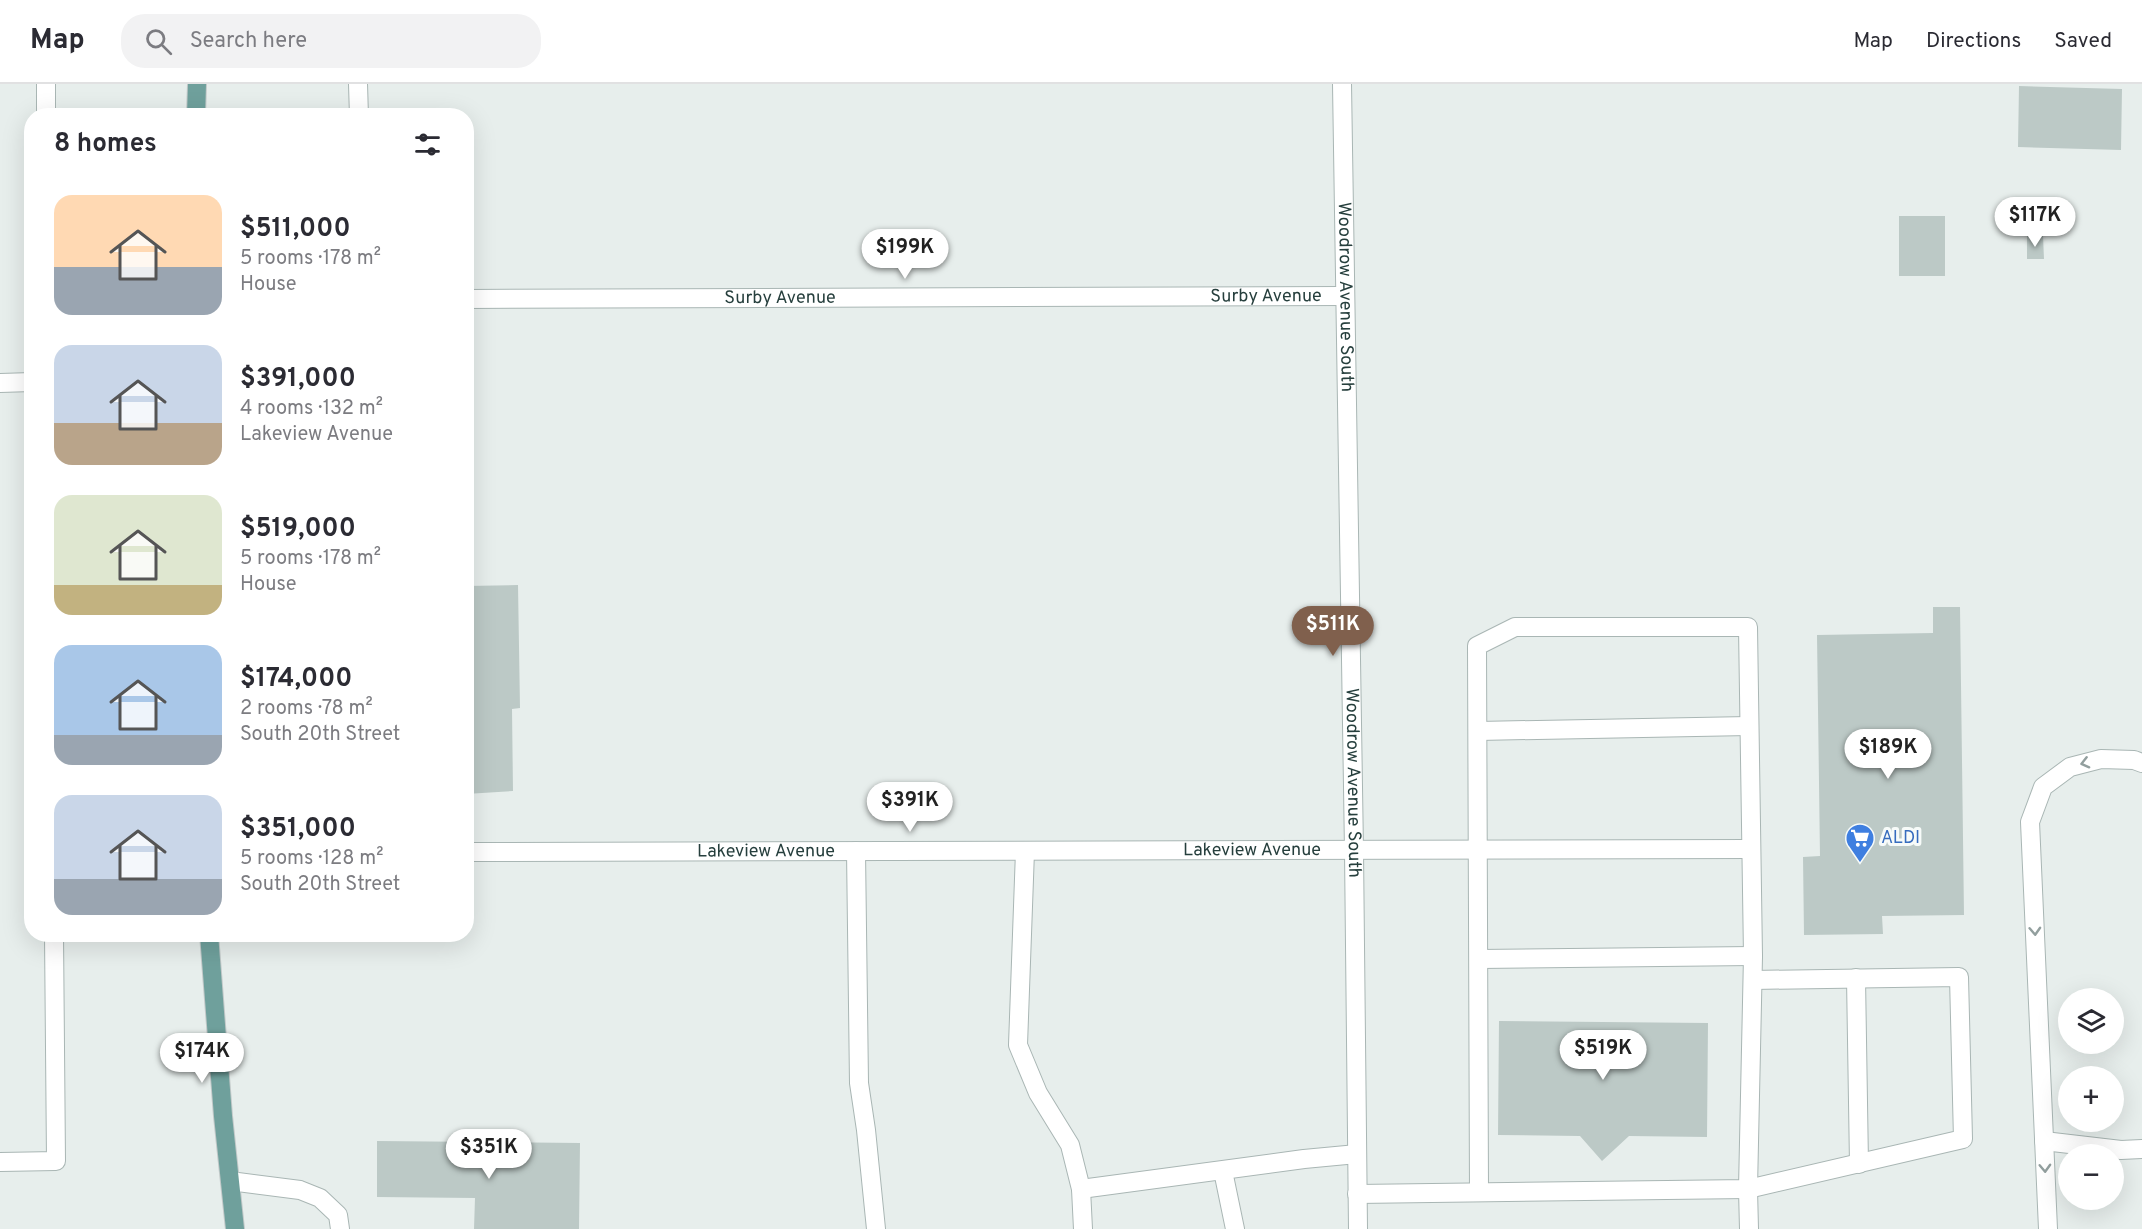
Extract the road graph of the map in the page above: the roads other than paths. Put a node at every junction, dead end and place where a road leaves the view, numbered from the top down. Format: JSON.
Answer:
{"nodes":[{"id":1,"x":46,"y":84,"type":"edge"},
{"id":2,"x":196,"y":84,"type":"edge"},
{"id":3,"x":358,"y":84,"type":"edge"},
{"id":4,"x":1342,"y":84,"type":"edge"},
{"id":5,"x":46,"y":108,"type":"edge"},
{"id":6,"x":196,"y":108,"type":"edge"},
{"id":7,"x":359,"y":108,"type":"edge"},
{"id":8,"x":1344,"y":297,"type":"junction"},
{"id":9,"x":474,"y":300,"type":"edge"},
{"id":10,"x":24,"y":382,"type":"edge"},
{"id":11,"x":0,"y":383,"type":"edge"},
{"id":12,"x":1749,"y":726,"type":"junction"},
{"id":13,"x":1478,"y":731,"type":"junction"},
{"id":14,"x":2142,"y":763,"type":"edge"},
{"id":15,"x":1751,"y":849,"type":"junction"},
{"id":16,"x":1354,"y":850,"type":"junction"},
{"id":17,"x":1478,"y":850,"type":"junction"},
{"id":18,"x":856,"y":851,"type":"junction"},
{"id":19,"x":1025,"y":851,"type":"junction"},
{"id":20,"x":474,"y":852,"type":"edge"},
{"id":21,"x":54,"y":942,"type":"edge"},
{"id":22,"x":210,"y":942,"type":"edge"},
{"id":23,"x":1753,"y":956,"type":"junction"},
{"id":24,"x":1479,"y":959,"type":"junction"},
{"id":25,"x":1856,"y":978,"type":"junction"},
{"id":26,"x":1753,"y":980,"type":"junction"},
{"id":27,"x":2044,"y":1141,"type":"junction"},
{"id":28,"x":2142,"y":1149,"type":"edge"},
{"id":29,"x":1357,"y":1154,"type":"junction"},
{"id":30,"x":0,"y":1162,"type":"edge"},
{"id":31,"x":1859,"y":1164,"type":"junction"},
{"id":32,"x":1223,"y":1171,"type":"junction"},
{"id":33,"x":230,"y":1181,"type":"junction"},
{"id":34,"x":1081,"y":1189,"type":"junction"},
{"id":35,"x":1748,"y":1189,"type":"junction"},
{"id":36,"x":1479,"y":1192,"type":"junction"},
{"id":37,"x":1357,"y":1194,"type":"junction"},
{"id":38,"x":235,"y":1229,"type":"edge"},
{"id":39,"x":340,"y":1229,"type":"edge"},
{"id":40,"x":876,"y":1229,"type":"edge"},
{"id":41,"x":1083,"y":1229,"type":"edge"},
{"id":42,"x":1235,"y":1229,"type":"edge"},
{"id":43,"x":1358,"y":1229,"type":"edge"},
{"id":44,"x":1749,"y":1229,"type":"edge"},
{"id":45,"x":2048,"y":1229,"type":"edge"}],
"edges":[{"from":1,"to":5,"type":"street"},
{"from":2,"to":6,"type":"main road"},
{"from":3,"to":7,"type":"street"},
{"from":4,"to":8,"type":"street","name":"Woodrow Avenue South"},
{"from":8,"to":9,"type":"street","name":"Surby Avenue"},
{"from":8,"to":16,"type":"street","name":"Woodrow Avenue South"},
{"from":10,"to":11,"type":"street"},
{"from":12,"to":13,"type":"street"},
{"from":12,"to":13,"type":"street"},
{"from":12,"to":15,"type":"street"},
{"from":13,"to":17,"type":"street"},
{"from":14,"to":27,"type":"street","one_way":true},
{"from":15,"to":17,"type":"street","name":"Lakeview Avenue"},
{"from":15,"to":23,"type":"street"},
{"from":16,"to":17,"type":"street","name":"Lakeview Avenue"},
{"from":16,"to":19,"type":"street","name":"Lakeview Avenue"},
{"from":16,"to":29,"type":"street","name":"Woodrow Avenue South"},
{"from":17,"to":24,"type":"street"},
{"from":18,"to":19,"type":"street","name":"Lakeview Avenue"},
{"from":18,"to":20,"type":"street","name":"Lakeview Avenue"},
{"from":18,"to":40,"type":"street"},
{"from":19,"to":34,"type":"street"},
{"from":21,"to":30,"type":"street"},
{"from":22,"to":33,"type":"main road"},
{"from":23,"to":24,"type":"street"},
{"from":23,"to":26,"type":"street"},
{"from":24,"to":36,"type":"street"},
{"from":25,"to":26,"type":"street"},
{"from":25,"to":31,"type":"street"},
{"from":25,"to":31,"type":"street"},
{"from":26,"to":35,"type":"street"},
{"from":27,"to":28,"type":"street"},
{"from":27,"to":45,"type":"street","one_way":true},
{"from":29,"to":32,"type":"street"},
{"from":29,"to":37,"type":"street","name":"Woodrow Avenue South"},
{"from":31,"to":35,"type":"street"},
{"from":32,"to":34,"type":"street"},
{"from":32,"to":42,"type":"street"},
{"from":33,"to":38,"type":"main road"},
{"from":33,"to":39,"type":"street"},
{"from":34,"to":41,"type":"street"},
{"from":35,"to":36,"type":"street"},
{"from":35,"to":44,"type":"street"},
{"from":36,"to":37,"type":"street"},
{"from":37,"to":43,"type":"street","name":"Woodrow Avenue South"}]}
